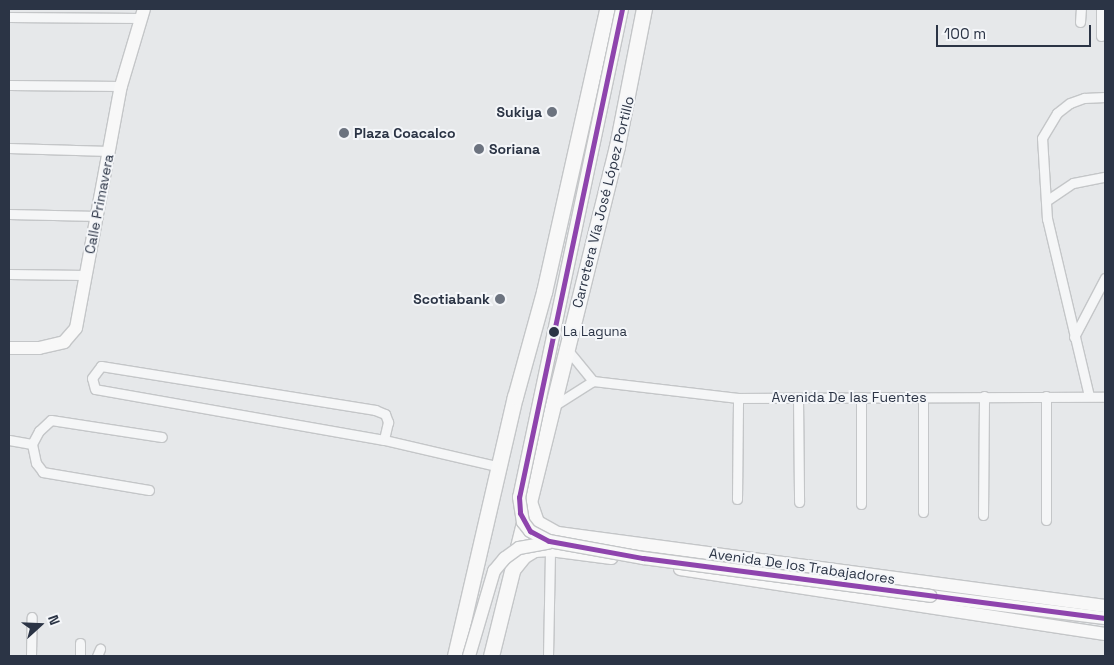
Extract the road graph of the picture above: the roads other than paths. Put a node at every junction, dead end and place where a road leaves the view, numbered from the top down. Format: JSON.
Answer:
{"nodes":[{"id":1,"x":607,"y":9,"type":"edge"},
{"id":2,"x":622,"y":9,"type":"edge"},
{"id":3,"x":644,"y":9,"type":"edge"},
{"id":4,"x":1080,"y":9,"type":"edge"},
{"id":5,"x":1101,"y":9,"type":"edge"},
{"id":6,"x":142,"y":13,"type":"edge"},
{"id":7,"x":9,"y":17,"type":"edge"},
{"id":8,"x":1080,"y":22,"type":"dead end"},
{"id":9,"x":1101,"y":36,"type":"dead end"},
{"id":10,"x":9,"y":85,"type":"edge"},
{"id":11,"x":121,"y":86,"type":"junction"},
{"id":12,"x":1105,"y":97,"type":"edge"},
{"id":13,"x":9,"y":148,"type":"edge"},
{"id":14,"x":109,"y":151,"type":"junction"},
{"id":15,"x":1105,"y":177,"type":"edge"},
{"id":16,"x":1046,"y":201,"type":"junction"},
{"id":17,"x":9,"y":214,"type":"edge"},
{"id":18,"x":98,"y":216,"type":"junction"},
{"id":19,"x":9,"y":274,"type":"edge"},
{"id":20,"x":85,"y":275,"type":"junction"},
{"id":21,"x":1105,"y":278,"type":"edge"},
{"id":22,"x":1074,"y":337,"type":"junction"},
{"id":23,"x":9,"y":348,"type":"edge"},
{"id":24,"x":566,"y":348,"type":"junction"},
{"id":25,"x":593,"y":381,"type":"junction"},
{"id":26,"x":984,"y":396,"type":"junction"},
{"id":27,"x":1046,"y":396,"type":"junction"},
{"id":28,"x":1089,"y":396,"type":"junction"},
{"id":29,"x":861,"y":397,"type":"junction"},
{"id":30,"x":923,"y":397,"type":"junction"},
{"id":31,"x":1105,"y":397,"type":"edge"},
{"id":32,"x":738,"y":398,"type":"junction"},
{"id":33,"x":798,"y":398,"type":"junction"},
{"id":34,"x":551,"y":408,"type":"junction"},
{"id":35,"x":162,"y":438,"type":"dead end"},
{"id":36,"x":9,"y":440,"type":"edge"},
{"id":37,"x":384,"y":440,"type":"junction"},
{"id":38,"x":32,"y":444,"type":"junction"},
{"id":39,"x":500,"y":467,"type":"junction"},
{"id":40,"x":532,"y":488,"type":"junction"},
{"id":41,"x":149,"y":490,"type":"dead end"},
{"id":42,"x":737,"y":498,"type":"dead end"},
{"id":43,"x":798,"y":502,"type":"dead end"},
{"id":44,"x":861,"y":504,"type":"dead end"},
{"id":45,"x":923,"y":512,"type":"dead end"},
{"id":46,"x":983,"y":515,"type":"dead end"},
{"id":47,"x":1046,"y":520,"type":"dead end"},
{"id":48,"x":552,"y":531,"type":"junction"},
{"id":49,"x":550,"y":550,"type":"junction"},
{"id":50,"x":510,"y":576,"type":"junction"},
{"id":51,"x":946,"y":585,"type":"junction"},
{"id":52,"x":1105,"y":606,"type":"edge"},
{"id":53,"x":32,"y":617,"type":"dead end"},
{"id":54,"x":1105,"y":618,"type":"edge"},
{"id":55,"x":1105,"y":634,"type":"edge"},
{"id":56,"x":80,"y":642,"type":"dead end"},
{"id":57,"x":30,"y":656,"type":"edge"},
{"id":58,"x":80,"y":656,"type":"edge"},
{"id":59,"x":455,"y":656,"type":"edge"},
{"id":60,"x":470,"y":656,"type":"edge"},
{"id":61,"x":491,"y":656,"type":"edge"},
{"id":62,"x":548,"y":656,"type":"edge"}],
"edges":[{"from":1,"to":39,"type":"main road"},
{"from":2,"to":54,"type":"main road","bridge":true},
{"from":3,"to":24,"type":"main road","name":"Carretera Vía José López Portillo"},
{"from":4,"to":8,"type":"street"},
{"from":5,"to":9,"type":"street"},
{"from":6,"to":7,"type":"street"},
{"from":6,"to":11,"type":"main road","name":"Calle Primavera"},
{"from":10,"to":11,"type":"street"},
{"from":11,"to":14,"type":"main road","name":"Calle Primavera"},
{"from":12,"to":16,"type":"street"},
{"from":13,"to":14,"type":"street"},
{"from":14,"to":18,"type":"main road","name":"Calle Primavera"},
{"from":15,"to":16,"type":"street"},
{"from":16,"to":22,"type":"street"},
{"from":17,"to":18,"type":"street"},
{"from":18,"to":20,"type":"main road","name":"Calle Primavera"},
{"from":19,"to":20,"type":"street"},
{"from":20,"to":23,"type":"main road","name":"Calle Primavera"},
{"from":21,"to":22,"type":"street"},
{"from":22,"to":28,"type":"street"},
{"from":24,"to":25,"type":"street"},
{"from":24,"to":34,"type":"main road","name":"Carretera Vía José López Portillo"},
{"from":25,"to":32,"type":"street","name":"Avenida De las Fuentes"},
{"from":25,"to":34,"type":"street"},
{"from":26,"to":27,"type":"street","name":"Avenida De las Fuentes"},
{"from":26,"to":30,"type":"street","name":"Avenida De las Fuentes"},
{"from":26,"to":46,"type":"street"},
{"from":27,"to":28,"type":"street","name":"Avenida De las Fuentes"},
{"from":27,"to":47,"type":"street"},
{"from":28,"to":31,"type":"street","name":"Avenida De las Fuentes"},
{"from":29,"to":30,"type":"street","name":"Avenida De las Fuentes"},
{"from":29,"to":33,"type":"street","name":"Avenida De las Fuentes"},
{"from":29,"to":44,"type":"street"},
{"from":30,"to":45,"type":"street"},
{"from":32,"to":33,"type":"street","name":"Avenida De las Fuentes"},
{"from":32,"to":42,"type":"street"},
{"from":33,"to":43,"type":"street"},
{"from":34,"to":40,"type":"main road","name":"Carretera Vía José López Portillo"},
{"from":35,"to":38,"type":"street"},
{"from":36,"to":38,"type":"street"},
{"from":37,"to":37,"type":"street"},
{"from":37,"to":39,"type":"street"},
{"from":38,"to":41,"type":"street"},
{"from":39,"to":59,"type":"main road"},
{"from":40,"to":48,"type":"main road"},
{"from":40,"to":50,"type":"main road","name":"Carretera Vía José López Portillo"},
{"from":48,"to":49,"type":"street"},
{"from":48,"to":51,"type":"main road","name":"Avenida De los Trabajadores"},
{"from":49,"to":50,"type":"main road","name":"Avenida De los Trabajadores"},
{"from":49,"to":55,"type":"main road","name":"Avenida De los Trabajadores"},
{"from":49,"to":62,"type":"street"},
{"from":50,"to":61,"type":"main road","name":"Carretera Vía José López Portillo"},
{"from":51,"to":52,"type":"main road","name":"Avenida De los Trabajadores"},
{"from":51,"to":60,"type":"main road","bridge":true},
{"from":53,"to":57,"type":"street"},
{"from":56,"to":58,"type":"street"}]}
